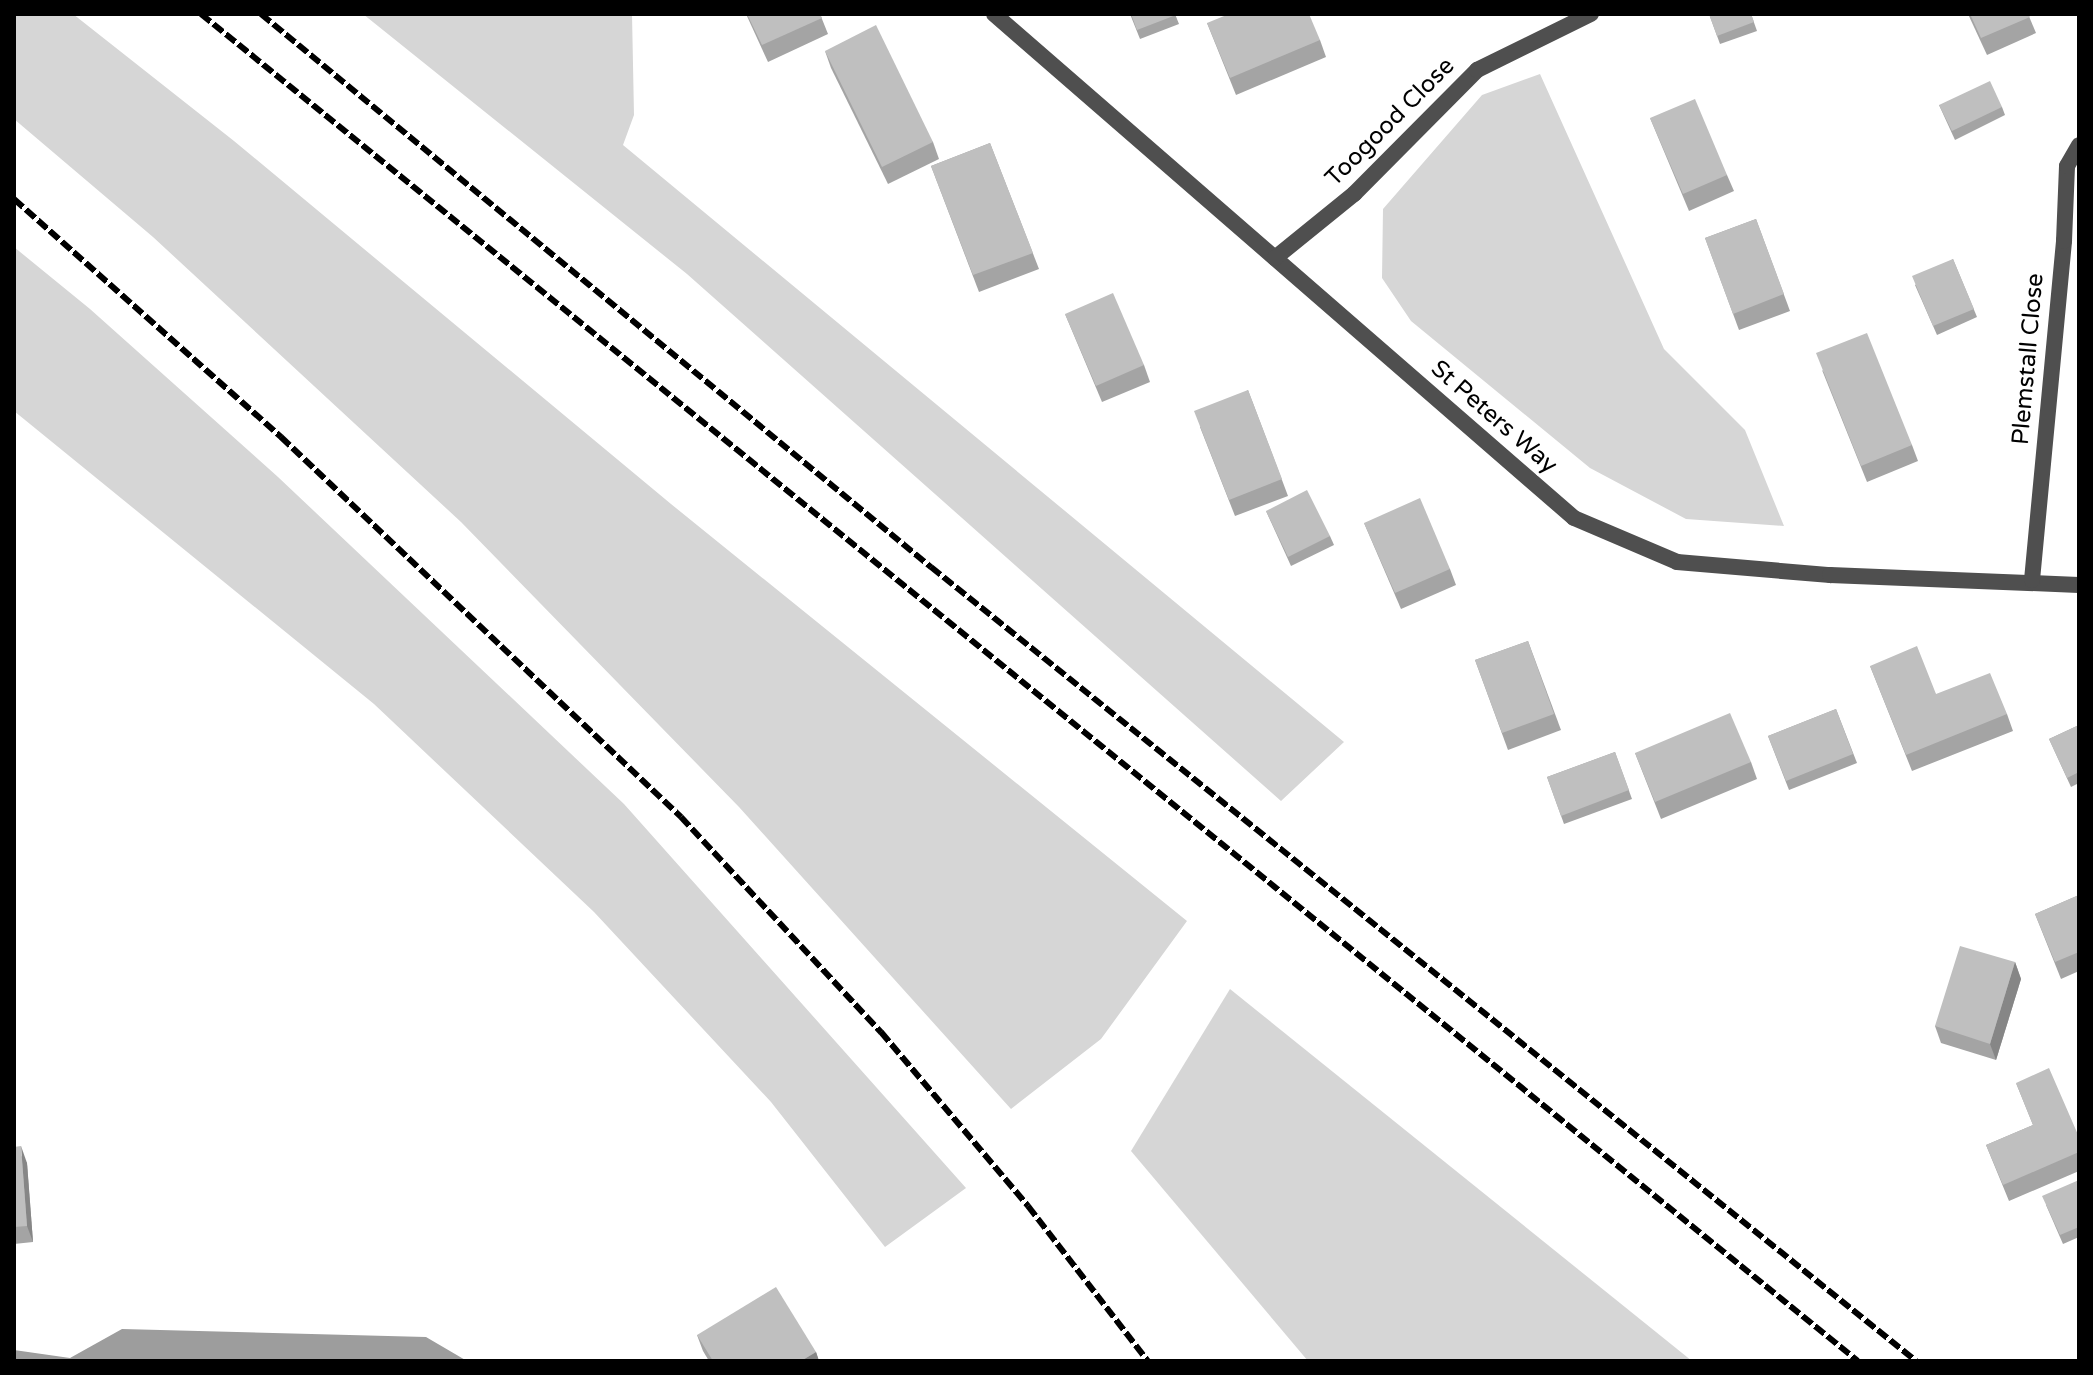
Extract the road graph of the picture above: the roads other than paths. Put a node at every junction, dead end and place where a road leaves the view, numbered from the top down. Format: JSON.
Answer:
{"nodes":[{"id":1,"x":994,"y":14,"type":"edge"},
{"id":2,"x":1591,"y":14,"type":"edge"},
{"id":3,"x":2079,"y":145,"type":"edge"},
{"id":4,"x":1275,"y":258,"type":"junction"},
{"id":5,"x":2032,"y":580,"type":"junction"},
{"id":6,"x":2079,"y":585,"type":"edge"}],
"edges":[{"from":1,"to":4,"type":"street","name":"St Peters Way"},
{"from":2,"to":4,"type":"street","name":"Toogood Close"},
{"from":3,"to":5,"type":"street","name":"Plemstall Close"},
{"from":4,"to":5,"type":"street","name":"St Peters Way"},
{"from":5,"to":6,"type":"street","name":"St Peters Way"}]}
